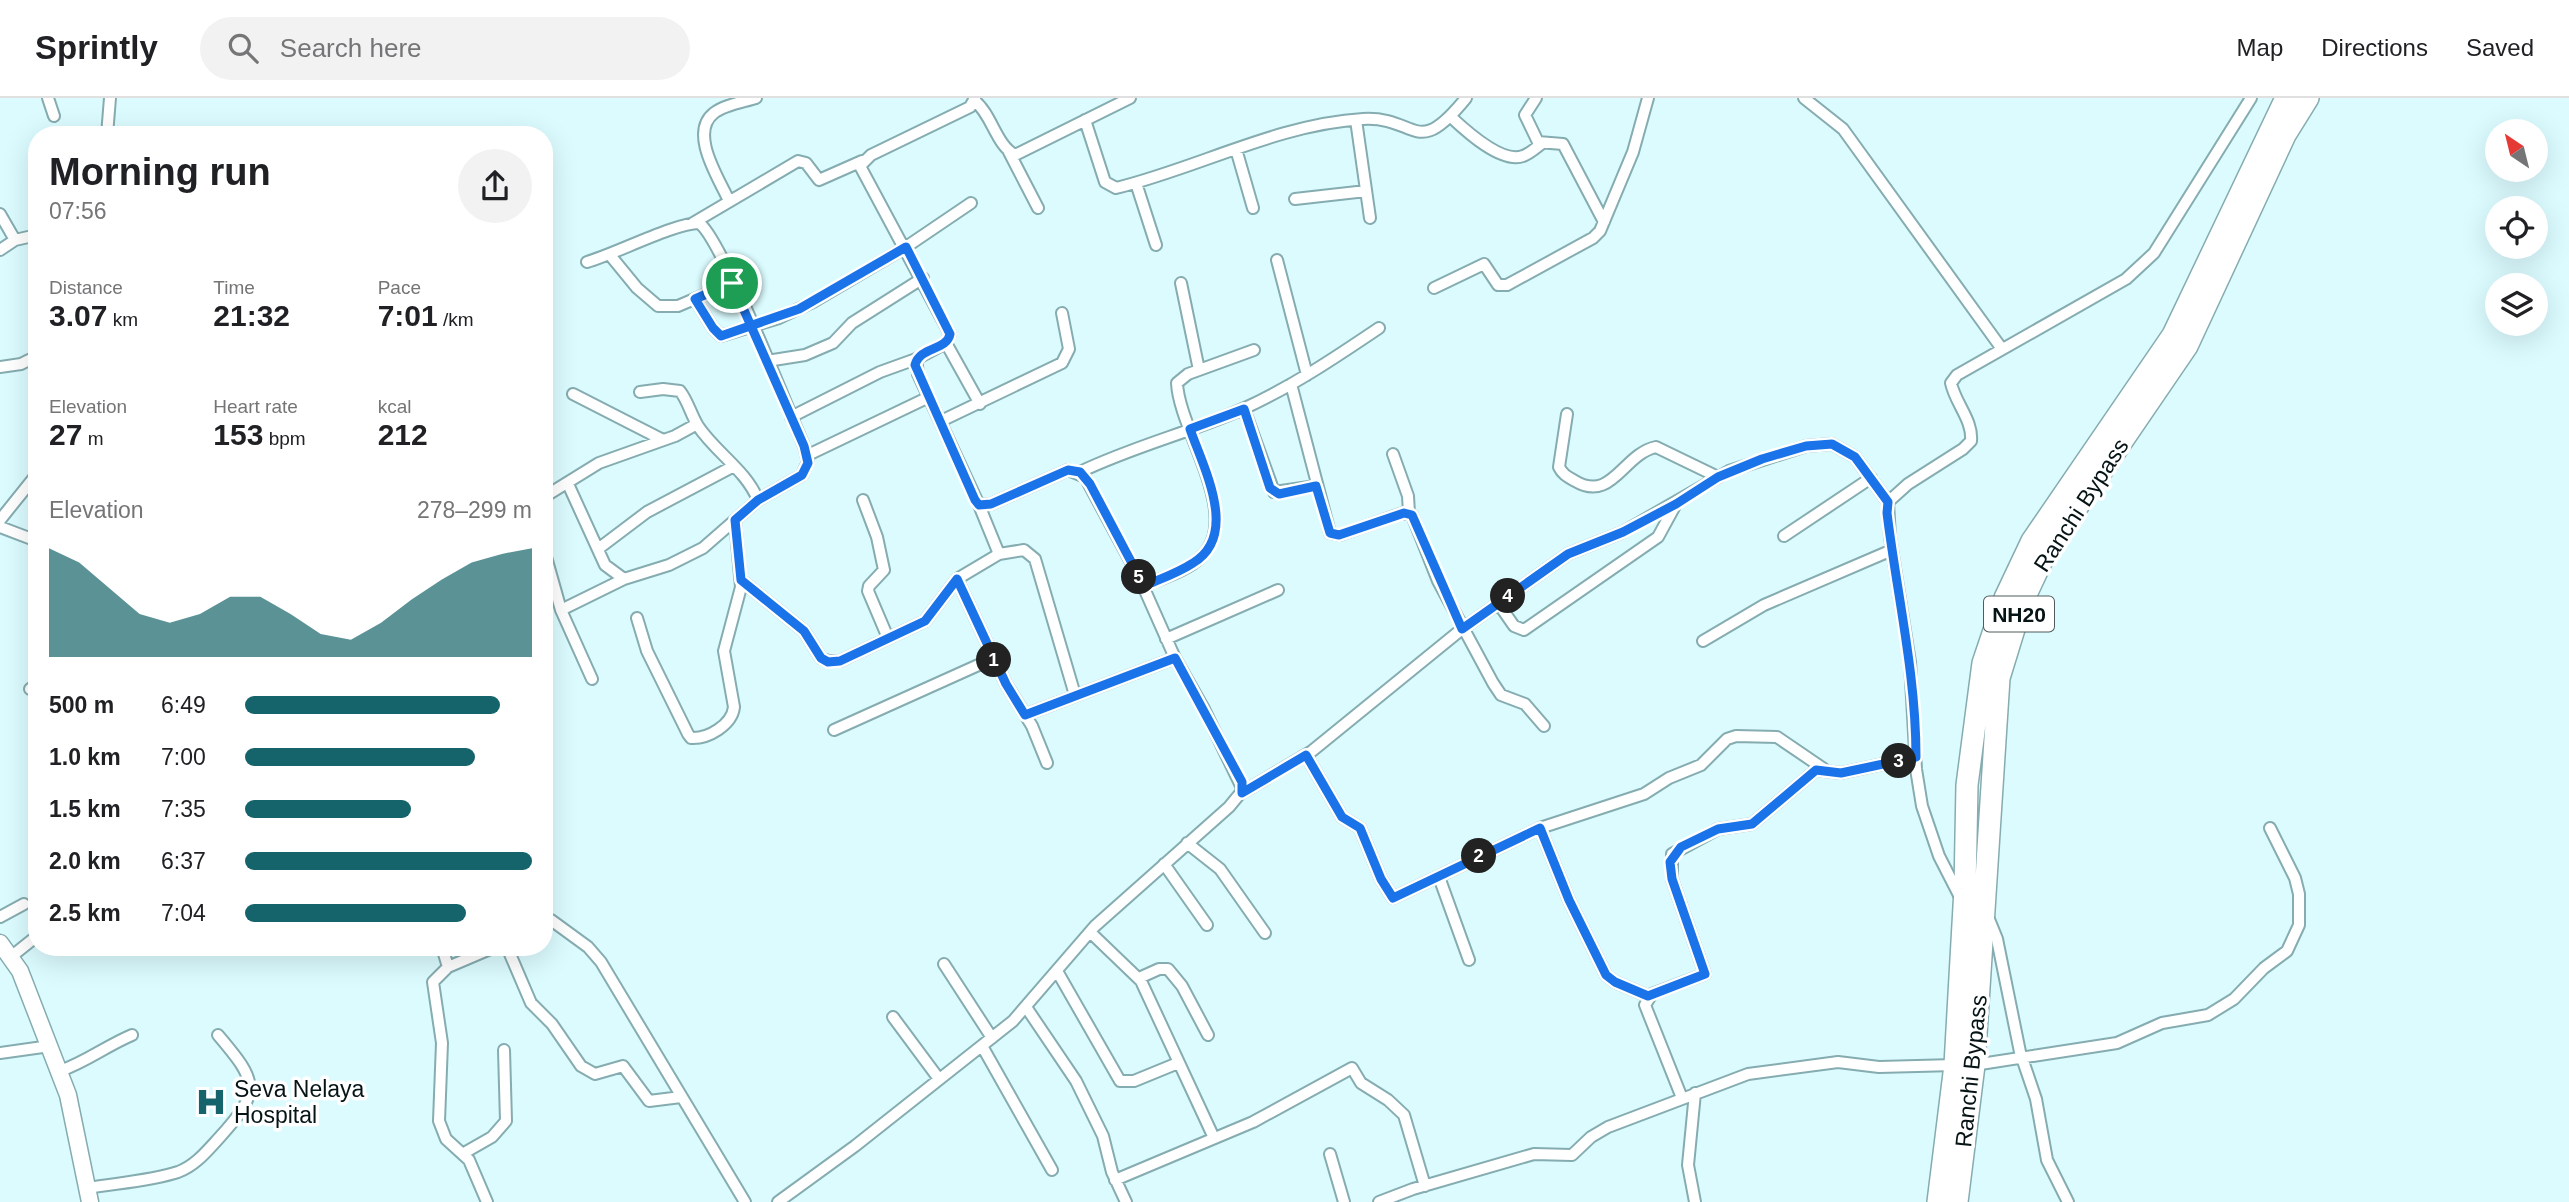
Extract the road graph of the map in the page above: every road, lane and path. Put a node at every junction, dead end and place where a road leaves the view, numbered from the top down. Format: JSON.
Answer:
{"nodes":[{"id":1,"x":48,"y":98,"type":"edge"},
{"id":2,"x":110,"y":98,"type":"edge"},
{"id":3,"x":756,"y":98,"type":"edge"},
{"id":4,"x":1466,"y":98,"type":"edge"},
{"id":5,"x":1536,"y":98,"type":"edge"},
{"id":6,"x":1648,"y":98,"type":"edge"},
{"id":7,"x":1804,"y":98,"type":"edge"},
{"id":8,"x":2251,"y":98,"type":"edge"},
{"id":9,"x":2286,"y":98,"type":"edge"},
{"id":10,"x":2308,"y":98,"type":"edge"},
{"id":11,"x":975,"y":99,"type":"edge"},
{"id":12,"x":1126,"y":99,"type":"edge"},
{"id":13,"x":54,"y":116,"type":"dead end"},
{"id":14,"x":1451,"y":117,"type":"junction"},
{"id":15,"x":1085,"y":120,"type":"junction"},
{"id":16,"x":1356,"y":120,"type":"junction"},
{"id":17,"x":108,"y":126,"type":"edge"},
{"id":18,"x":1541,"y":144,"type":"junction"},
{"id":19,"x":1236,"y":149,"type":"junction"},
{"id":20,"x":1009,"y":152,"type":"junction"},
{"id":21,"x":862,"y":161,"type":"junction"},
{"id":22,"x":1136,"y":183,"type":"junction"},
{"id":23,"x":1366,"y":191,"type":"junction"},
{"id":24,"x":1294,"y":199,"type":"dead end"},
{"id":25,"x":729,"y":201,"type":"junction"},
{"id":26,"x":971,"y":203,"type":"dead end"},
{"id":27,"x":1038,"y":208,"type":"dead end"},
{"id":28,"x":1253,"y":208,"type":"dead end"},
{"id":29,"x":0,"y":214,"type":"edge"},
{"id":30,"x":1370,"y":218,"type":"dead end"},
{"id":31,"x":1604,"y":222,"type":"junction"},
{"id":32,"x":693,"y":223,"type":"junction"},
{"id":33,"x":28,"y":237,"type":"edge"},
{"id":34,"x":15,"y":240,"type":"junction"},
{"id":35,"x":1156,"y":245,"type":"dead end"},
{"id":36,"x":906,"y":247,"type":"junction"},
{"id":37,"x":0,"y":250,"type":"edge"},
{"id":38,"x":610,"y":255,"type":"junction"},
{"id":39,"x":1277,"y":260,"type":"dead end"},
{"id":40,"x":587,"y":262,"type":"dead end"},
{"id":41,"x":923,"y":278,"type":"junction"},
{"id":42,"x":732,"y":283,"type":"junction"},
{"id":43,"x":1181,"y":283,"type":"dead end"},
{"id":44,"x":1434,"y":288,"type":"dead end"},
{"id":45,"x":695,"y":299,"type":"junction"},
{"id":46,"x":1062,"y":313,"type":"dead end"},
{"id":47,"x":752,"y":325,"type":"junction"},
{"id":48,"x":1379,"y":328,"type":"dead end"},
{"id":49,"x":946,"y":343,"type":"junction"},
{"id":50,"x":2002,"y":349,"type":"junction"},
{"id":51,"x":1254,"y":350,"type":"dead end"},
{"id":52,"x":916,"y":359,"type":"junction"},
{"id":53,"x":28,"y":361,"type":"edge"},
{"id":54,"x":767,"y":361,"type":"junction"},
{"id":55,"x":0,"y":367,"type":"edge"},
{"id":56,"x":1199,"y":370,"type":"junction"},
{"id":57,"x":1307,"y":375,"type":"junction"},
{"id":58,"x":1292,"y":384,"type":"junction"},
{"id":59,"x":640,"y":392,"type":"dead end"},
{"id":60,"x":573,"y":394,"type":"dead end"},
{"id":61,"x":929,"y":397,"type":"junction"},
{"id":62,"x":980,"y":404,"type":"junction"},
{"id":63,"x":1244,"y":409,"type":"junction"},
{"id":64,"x":1567,"y":414,"type":"dead end"},
{"id":65,"x":791,"y":417,"type":"junction"},
{"id":66,"x":941,"y":421,"type":"junction"},
{"id":67,"x":697,"y":424,"type":"junction"},
{"id":68,"x":1190,"y":429,"type":"junction"},
{"id":69,"x":663,"y":440,"type":"junction"},
{"id":70,"x":808,"y":454,"type":"junction"},
{"id":71,"x":1393,"y":454,"type":"dead end"},
{"id":72,"x":732,"y":467,"type":"junction"},
{"id":73,"x":1080,"y":472,"type":"junction"},
{"id":74,"x":1718,"y":477,"type":"junction"},
{"id":75,"x":1871,"y":478,"type":"junction"},
{"id":76,"x":568,"y":484,"type":"junction"},
{"id":77,"x":28,"y":485,"type":"edge"},
{"id":78,"x":1316,"y":486,"type":"junction"},
{"id":79,"x":553,"y":492,"type":"edge"},
{"id":80,"x":758,"y":500,"type":"junction"},
{"id":81,"x":863,"y":500,"type":"dead end"},
{"id":82,"x":1888,"y":502,"type":"junction"},
{"id":83,"x":1676,"y":504,"type":"junction"},
{"id":84,"x":979,"y":505,"type":"junction"},
{"id":85,"x":1409,"y":513,"type":"junction"},
{"id":86,"x":0,"y":520,"type":"edge"},
{"id":87,"x":735,"y":520,"type":"junction"},
{"id":88,"x":0,"y":527,"type":"edge"},
{"id":89,"x":1784,"y":536,"type":"dead end"},
{"id":90,"x":28,"y":538,"type":"edge"},
{"id":91,"x":598,"y":549,"type":"junction"},
{"id":92,"x":1892,"y":550,"type":"junction"},
{"id":93,"x":999,"y":554,"type":"junction"},
{"id":94,"x":624,"y":579,"type":"junction"},
{"id":95,"x":957,"y":579,"type":"junction"},
{"id":96,"x":741,"y":580,"type":"junction"},
{"id":97,"x":553,"y":582,"type":"edge"},
{"id":98,"x":1144,"y":586,"type":"junction"},
{"id":99,"x":1278,"y":590,"type":"dead end"},
{"id":100,"x":1498,"y":603,"type":"junction"},
{"id":101,"x":561,"y":610,"type":"junction"},
{"id":102,"x":637,"y":618,"type":"dead end"},
{"id":103,"x":1462,"y":629,"type":"junction"},
{"id":104,"x":888,"y":638,"type":"junction"},
{"id":105,"x":1166,"y":639,"type":"junction"},
{"id":106,"x":1703,"y":641,"type":"dead end"},
{"id":107,"x":993,"y":658,"type":"junction"},
{"id":108,"x":1175,"y":658,"type":"junction"},
{"id":109,"x":593,"y":678,"type":"dead end"},
{"id":110,"x":1075,"y":695,"type":"junction"},
{"id":111,"x":1025,"y":715,"type":"junction"},
{"id":112,"x":1544,"y":726,"type":"dead end"},
{"id":113,"x":834,"y":730,"type":"dead end"},
{"id":114,"x":1306,"y":755,"type":"junction"},
{"id":115,"x":1916,"y":757,"type":"junction"},
{"id":116,"x":1047,"y":763,"type":"dead end"},
{"id":117,"x":1824,"y":769,"type":"junction"},
{"id":118,"x":1242,"y":793,"type":"junction"},
{"id":119,"x":1540,"y":828,"type":"junction"},
{"id":120,"x":2270,"y":828,"type":"dead end"},
{"id":121,"x":1187,"y":843,"type":"junction"},
{"id":122,"x":1164,"y":864,"type":"junction"},
{"id":123,"x":1439,"y":877,"type":"junction"},
{"id":124,"x":24,"y":905,"type":"dead end"},
{"id":125,"x":1974,"y":908,"type":"junction"},
{"id":126,"x":0,"y":917,"type":"edge"},
{"id":127,"x":553,"y":923,"type":"edge"},
{"id":128,"x":1207,"y":925,"type":"dead end"},
{"id":129,"x":1090,"y":932,"type":"junction"},
{"id":130,"x":1265,"y":933,"type":"dead end"},
{"id":131,"x":28,"y":941,"type":"edge"},
{"id":132,"x":5,"y":953,"type":"edge"},
{"id":133,"x":445,"y":956,"type":"edge"},
{"id":134,"x":474,"y":956,"type":"edge"},
{"id":135,"x":512,"y":956,"type":"edge"},
{"id":136,"x":1469,"y":960,"type":"dead end"},
{"id":137,"x":944,"y":964,"type":"dead end"},
{"id":138,"x":448,"y":967,"type":"junction"},
{"id":139,"x":1057,"y":971,"type":"junction"},
{"id":140,"x":1139,"y":978,"type":"junction"},
{"id":141,"x":1648,"y":996,"type":"junction"},
{"id":142,"x":1026,"y":1007,"type":"junction"},
{"id":143,"x":893,"y":1017,"type":"dead end"},
{"id":144,"x":132,"y":1035,"type":"dead end"},
{"id":145,"x":218,"y":1035,"type":"dead end"},
{"id":146,"x":1208,"y":1035,"type":"dead end"},
{"id":147,"x":992,"y":1038,"type":"junction"},
{"id":148,"x":50,"y":1046,"type":"junction"},
{"id":149,"x":982,"y":1046,"type":"junction"},
{"id":150,"x":504,"y":1050,"type":"dead end"},
{"id":151,"x":0,"y":1054,"type":"edge"},
{"id":152,"x":2021,"y":1057,"type":"junction"},
{"id":153,"x":1178,"y":1063,"type":"junction"},
{"id":154,"x":1965,"y":1065,"type":"junction"},
{"id":155,"x":60,"y":1070,"type":"junction"},
{"id":156,"x":939,"y":1079,"type":"junction"},
{"id":157,"x":1695,"y":1093,"type":"junction"},
{"id":158,"x":681,"y":1097,"type":"junction"},
{"id":159,"x":1682,"y":1098,"type":"junction"},
{"id":160,"x":1214,"y":1138,"type":"junction"},
{"id":161,"x":464,"y":1153,"type":"junction"},
{"id":162,"x":1330,"y":1154,"type":"dead end"},
{"id":163,"x":1052,"y":1170,"type":"dead end"},
{"id":164,"x":1115,"y":1180,"type":"junction"},
{"id":165,"x":1425,"y":1186,"type":"junction"},
{"id":166,"x":89,"y":1195,"type":"edge"},
{"id":167,"x":487,"y":1202,"type":"edge"},
{"id":168,"x":745,"y":1202,"type":"edge"},
{"id":169,"x":778,"y":1202,"type":"edge"},
{"id":170,"x":1126,"y":1202,"type":"edge"},
{"id":171,"x":1344,"y":1202,"type":"edge"},
{"id":172,"x":1380,"y":1202,"type":"edge"},
{"id":173,"x":1695,"y":1202,"type":"edge"},
{"id":174,"x":1938,"y":1202,"type":"edge"},
{"id":175,"x":1957,"y":1202,"type":"edge"},
{"id":176,"x":2068,"y":1202,"type":"edge"}],
"edges":[{"from":1,"to":13,"type":"street"},
{"from":2,"to":17,"type":"street"},
{"from":3,"to":25,"type":"street"},
{"from":4,"to":14,"type":"street"},
{"from":5,"to":18,"type":"street"},
{"from":6,"to":31,"type":"street"},
{"from":7,"to":50,"type":"street"},
{"from":8,"to":50,"type":"street"},
{"from":9,"to":125,"type":"highway","name":"Ranchi Bypass","number":"NH20"},
{"from":10,"to":125,"type":"highway","name":"Ranchi Bypass","number":"NH20"},
{"from":11,"to":20,"type":"street"},
{"from":11,"to":21,"type":"street"},
{"from":12,"to":15,"type":"street"},
{"from":14,"to":16,"type":"street"},
{"from":14,"to":18,"type":"street"},
{"from":15,"to":20,"type":"street"},
{"from":15,"to":22,"type":"street"},
{"from":16,"to":19,"type":"street"},
{"from":16,"to":23,"type":"street"},
{"from":18,"to":31,"type":"street"},
{"from":19,"to":22,"type":"street"},
{"from":19,"to":28,"type":"street"},
{"from":20,"to":27,"type":"street"},
{"from":21,"to":25,"type":"street"},
{"from":21,"to":36,"type":"street"},
{"from":22,"to":35,"type":"street"},
{"from":23,"to":24,"type":"street"},
{"from":23,"to":30,"type":"street"},
{"from":25,"to":32,"type":"street"},
{"from":26,"to":36,"type":"street"},
{"from":29,"to":34,"type":"street"},
{"from":31,"to":44,"type":"street"},
{"from":32,"to":38,"type":"street"},
{"from":32,"to":42,"type":"street"},
{"from":33,"to":34,"type":"street"},
{"from":34,"to":37,"type":"street"},
{"from":36,"to":41,"type":"street"},
{"from":36,"to":47,"type":"street"},
{"from":38,"to":40,"type":"street"},
{"from":38,"to":45,"type":"street"},
{"from":39,"to":57,"type":"street"},
{"from":41,"to":49,"type":"street"},
{"from":41,"to":54,"type":"street"},
{"from":42,"to":45,"type":"street"},
{"from":42,"to":47,"type":"street"},
{"from":43,"to":56,"type":"street"},
{"from":45,"to":47,"type":"street"},
{"from":46,"to":62,"type":"street"},
{"from":47,"to":54,"type":"street"},
{"from":48,"to":57,"type":"street"},
{"from":49,"to":52,"type":"street"},
{"from":49,"to":62,"type":"street"},
{"from":50,"to":82,"type":"street"},
{"from":51,"to":56,"type":"street"},
{"from":52,"to":61,"type":"street"},
{"from":52,"to":65,"type":"street"},
{"from":53,"to":55,"type":"street"},
{"from":54,"to":65,"type":"street"},
{"from":56,"to":68,"type":"street"},
{"from":57,"to":58,"type":"street"},
{"from":58,"to":63,"type":"street"},
{"from":58,"to":78,"type":"street"},
{"from":59,"to":67,"type":"street"},
{"from":60,"to":69,"type":"street"},
{"from":61,"to":66,"type":"street"},
{"from":61,"to":70,"type":"street"},
{"from":62,"to":66,"type":"street"},
{"from":63,"to":68,"type":"street"},
{"from":63,"to":78,"type":"street"},
{"from":64,"to":74,"type":"street"},
{"from":65,"to":70,"type":"street"},
{"from":66,"to":84,"type":"street"},
{"from":67,"to":69,"type":"street"},
{"from":67,"to":72,"type":"street"},
{"from":68,"to":73,"type":"street"},
{"from":68,"to":98,"type":"street"},
{"from":69,"to":76,"type":"street"},
{"from":70,"to":80,"type":"street"},
{"from":71,"to":85,"type":"street"},
{"from":72,"to":80,"type":"street"},
{"from":72,"to":91,"type":"street"},
{"from":73,"to":84,"type":"street"},
{"from":73,"to":98,"type":"street"},
{"from":74,"to":75,"type":"street"},
{"from":74,"to":83,"type":"street"},
{"from":75,"to":82,"type":"street"},
{"from":75,"to":89,"type":"street"},
{"from":76,"to":79,"type":"street"},
{"from":76,"to":91,"type":"street"},
{"from":77,"to":86,"type":"street"},
{"from":78,"to":85,"type":"street"},
{"from":80,"to":87,"type":"street"},
{"from":81,"to":104,"type":"street"},
{"from":82,"to":92,"type":"street"},
{"from":83,"to":100,"type":"street"},
{"from":83,"to":100,"type":"street"},
{"from":84,"to":93,"type":"street"},
{"from":85,"to":103,"type":"street"},
{"from":87,"to":94,"type":"street"},
{"from":87,"to":96,"type":"street"},
{"from":88,"to":90,"type":"street"},
{"from":91,"to":94,"type":"street"},
{"from":92,"to":106,"type":"street"},
{"from":92,"to":115,"type":"street"},
{"from":93,"to":95,"type":"street"},
{"from":93,"to":110,"type":"street"},
{"from":94,"to":101,"type":"street"},
{"from":95,"to":104,"type":"street"},
{"from":95,"to":107,"type":"street"},
{"from":96,"to":102,"type":"street"},
{"from":96,"to":104,"type":"street"},
{"from":97,"to":101,"type":"street"},
{"from":98,"to":105,"type":"street"},
{"from":99,"to":105,"type":"street"},
{"from":100,"to":103,"type":"street"},
{"from":101,"to":109,"type":"street"},
{"from":103,"to":112,"type":"street"},
{"from":103,"to":114,"type":"street"},
{"from":105,"to":108,"type":"street"},
{"from":107,"to":111,"type":"street"},
{"from":107,"to":113,"type":"street"},
{"from":108,"to":110,"type":"street"},
{"from":108,"to":118,"type":"street"},
{"from":110,"to":111,"type":"street"},
{"from":111,"to":116,"type":"street"},
{"from":114,"to":118,"type":"street"},
{"from":114,"to":123,"type":"street"},
{"from":115,"to":117,"type":"street"},
{"from":115,"to":125,"type":"street"},
{"from":117,"to":119,"type":"street"},
{"from":117,"to":141,"type":"street"},
{"from":118,"to":121,"type":"street"},
{"from":119,"to":123,"type":"street"},
{"from":119,"to":141,"type":"street"},
{"from":120,"to":152,"type":"street"},
{"from":121,"to":122,"type":"street"},
{"from":121,"to":130,"type":"street"},
{"from":122,"to":128,"type":"street"},
{"from":122,"to":129,"type":"street"},
{"from":123,"to":136,"type":"street"},
{"from":124,"to":126,"type":"street"},
{"from":125,"to":152,"type":"street"},
{"from":125,"to":154,"type":"highway","name":"Ranchi Bypass","number":"NH20"},
{"from":127,"to":158,"type":"street"},
{"from":129,"to":139,"type":"street"},
{"from":129,"to":140,"type":"street"},
{"from":131,"to":132,"type":"street"},
{"from":132,"to":148,"type":"street"},
{"from":133,"to":138,"type":"street"},
{"from":134,"to":138,"type":"street"},
{"from":135,"to":158,"type":"street"},
{"from":137,"to":147,"type":"street"},
{"from":138,"to":161,"type":"street"},
{"from":139,"to":142,"type":"street"},
{"from":139,"to":153,"type":"street"},
{"from":140,"to":146,"type":"street"},
{"from":140,"to":153,"type":"street"},
{"from":141,"to":159,"type":"street"},
{"from":142,"to":147,"type":"street"},
{"from":142,"to":164,"type":"street"},
{"from":143,"to":156,"type":"street"},
{"from":144,"to":155,"type":"street"},
{"from":145,"to":166,"type":"street"},
{"from":147,"to":149,"type":"street"},
{"from":148,"to":151,"type":"street"},
{"from":148,"to":155,"type":"street"},
{"from":149,"to":156,"type":"street"},
{"from":149,"to":163,"type":"street"},
{"from":150,"to":161,"type":"street"},
{"from":152,"to":154,"type":"street"},
{"from":152,"to":176,"type":"street"},
{"from":153,"to":160,"type":"street"},
{"from":154,"to":157,"type":"street"},
{"from":154,"to":174,"type":"highway","name":"Ranchi Bypass","number":"NH20"},
{"from":154,"to":175,"type":"highway","name":"Ranchi Bypass","number":"NH20"},
{"from":155,"to":166,"type":"street"},
{"from":156,"to":169,"type":"street"},
{"from":157,"to":159,"type":"street"},
{"from":157,"to":173,"type":"street"},
{"from":158,"to":168,"type":"street"},
{"from":159,"to":165,"type":"street"},
{"from":160,"to":164,"type":"street"},
{"from":160,"to":165,"type":"street"},
{"from":161,"to":167,"type":"street"},
{"from":162,"to":171,"type":"street"},
{"from":164,"to":170,"type":"street"},
{"from":165,"to":172,"type":"street"}]}
